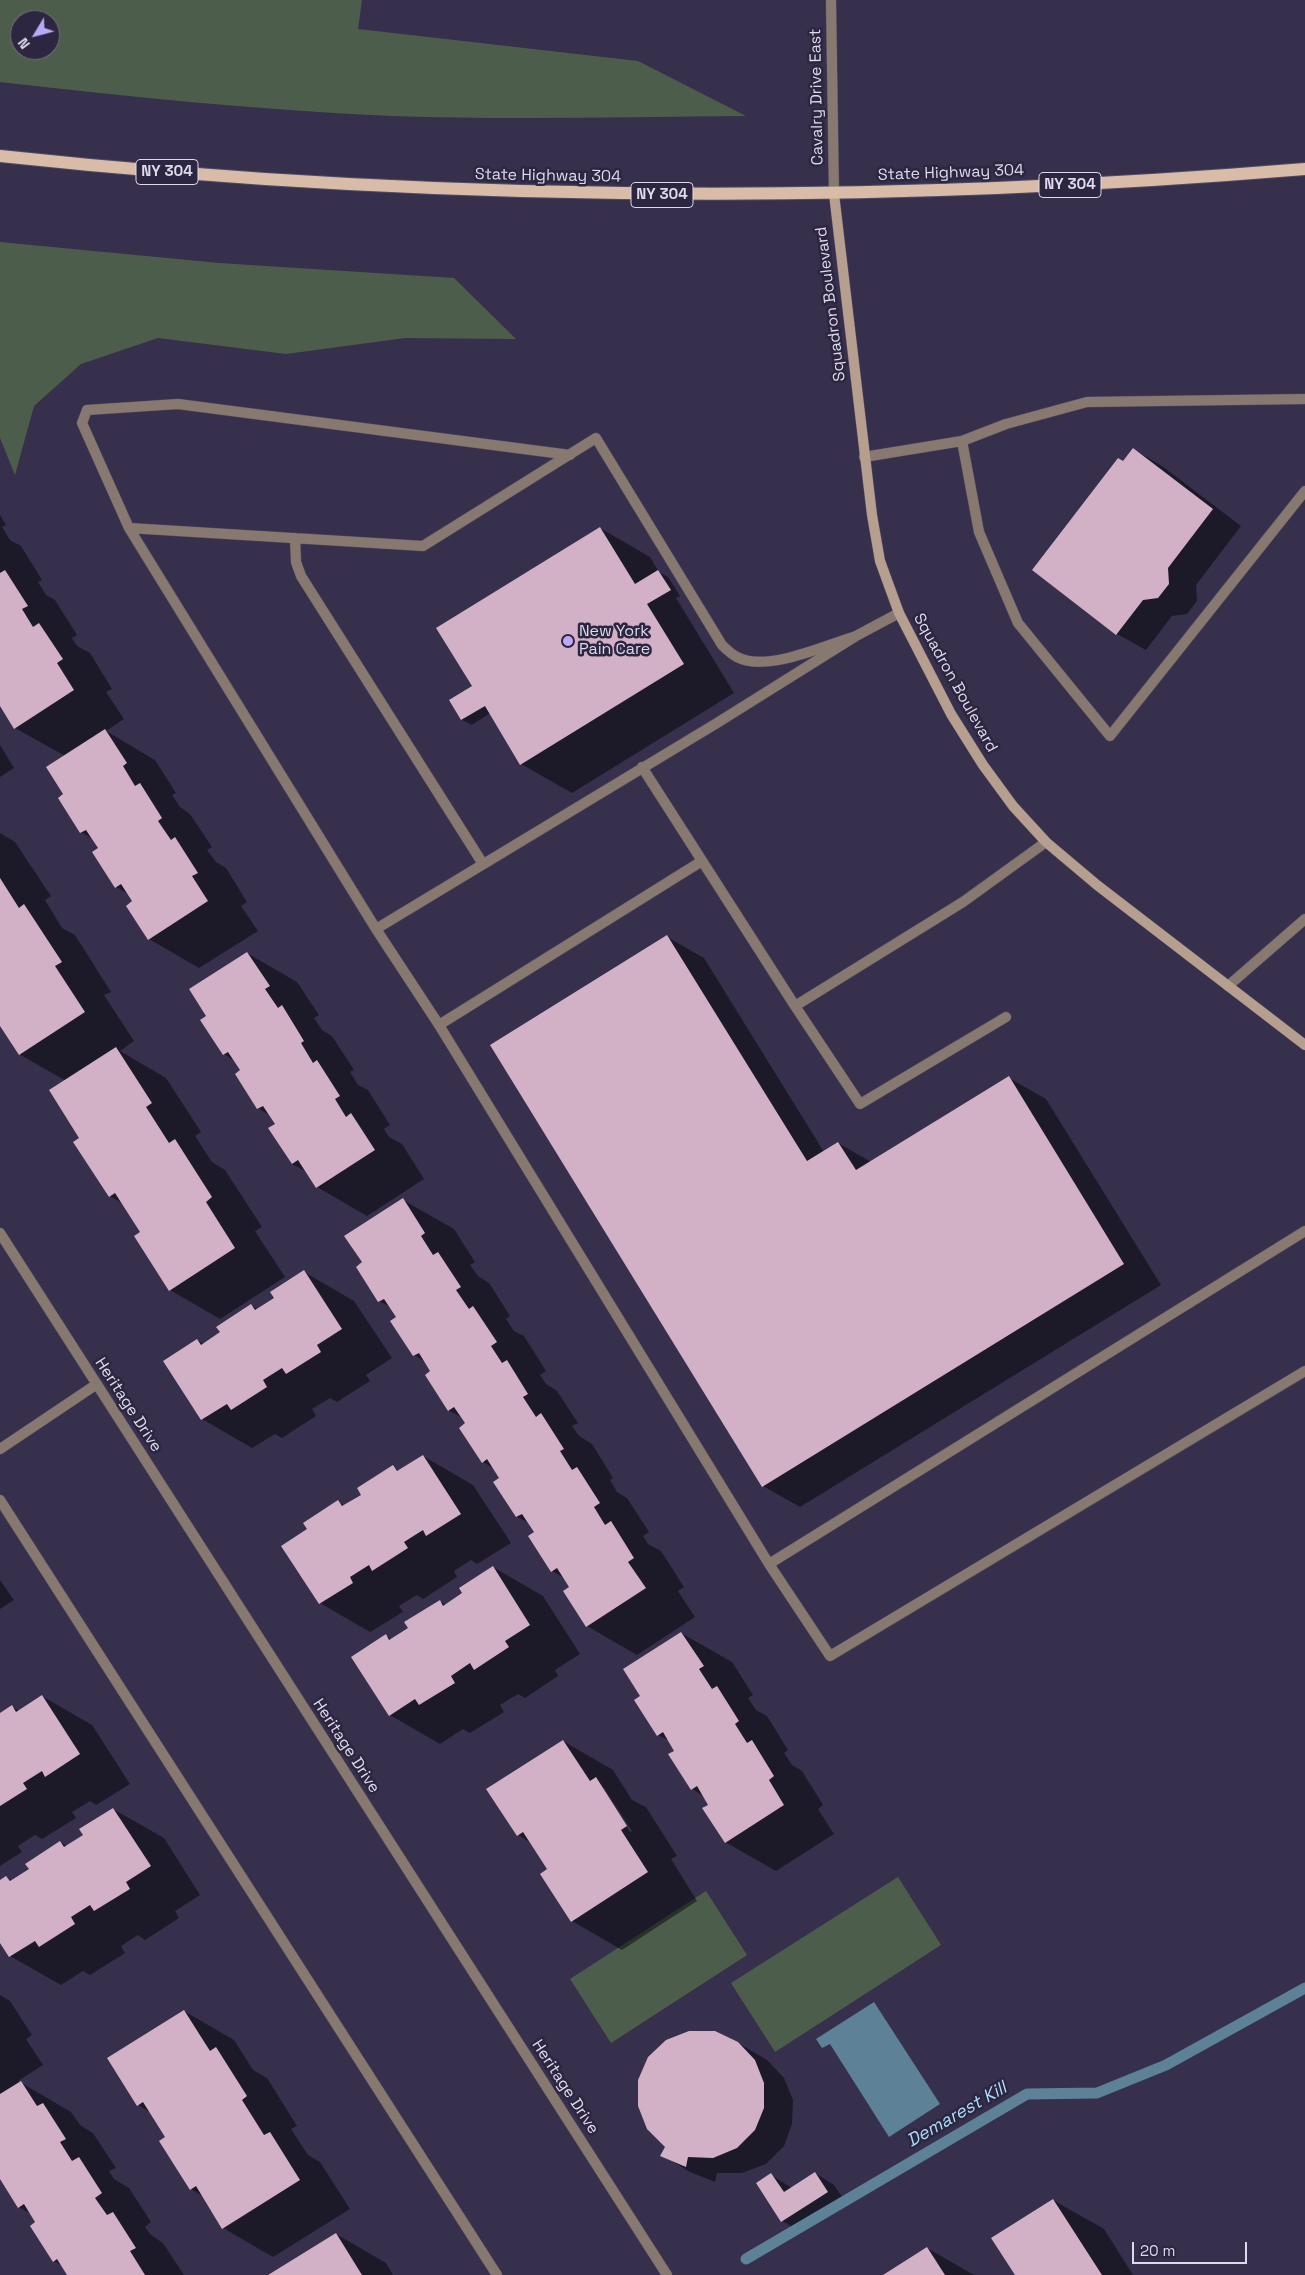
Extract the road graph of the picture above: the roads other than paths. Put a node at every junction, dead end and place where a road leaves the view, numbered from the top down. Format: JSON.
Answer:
{"nodes":[{"id":1,"x":831,"y":0,"type":"edge"},
{"id":2,"x":0,"y":156,"type":"edge"},
{"id":3,"x":1305,"y":169,"type":"edge"},
{"id":4,"x":834,"y":194,"type":"junction"},
{"id":5,"x":1305,"y":399,"type":"edge"},
{"id":6,"x":962,"y":441,"type":"junction"},
{"id":7,"x":570,"y":455,"type":"junction"},
{"id":8,"x":864,"y":457,"type":"junction"},
{"id":9,"x":1305,"y":491,"type":"edge"},
{"id":10,"x":129,"y":528,"type":"junction"},
{"id":11,"x":295,"y":538,"type":"junction"},
{"id":12,"x":899,"y":612,"type":"junction"},
{"id":13,"x":856,"y":636,"type":"junction"},
{"id":14,"x":642,"y":766,"type":"junction"},
{"id":15,"x":1046,"y":842,"type":"junction"},
{"id":16,"x":702,"y":860,"type":"junction"},
{"id":17,"x":483,"y":864,"type":"junction"},
{"id":18,"x":1305,"y":919,"type":"edge"},
{"id":19,"x":376,"y":929,"type":"junction"},
{"id":20,"x":1228,"y":986,"type":"junction"},
{"id":21,"x":795,"y":1006,"type":"junction"},
{"id":22,"x":1006,"y":1016,"type":"dead end"},
{"id":23,"x":439,"y":1025,"type":"junction"},
{"id":24,"x":1305,"y":1045,"type":"edge"},
{"id":25,"x":1305,"y":1230,"type":"edge"},
{"id":26,"x":0,"y":1233,"type":"edge"},
{"id":27,"x":1305,"y":1371,"type":"edge"},
{"id":28,"x":97,"y":1384,"type":"junction"},
{"id":29,"x":0,"y":1449,"type":"edge"},
{"id":30,"x":0,"y":1500,"type":"edge"},
{"id":31,"x":768,"y":1564,"type":"junction"},
{"id":32,"x":497,"y":2275,"type":"edge"},
{"id":33,"x":667,"y":2275,"type":"edge"}],
"edges":[{"from":1,"to":4,"type":"street","name":"Cavalry Drive East"},
{"from":2,"to":4,"type":"main road","name":"State Highway 304","number":"NY 304"},
{"from":3,"to":4,"type":"main road","name":"State Highway 304","number":"NY 304"},
{"from":4,"to":8,"type":"street","name":"Squadron Boulevard"},
{"from":5,"to":6,"type":"street"},
{"from":6,"to":8,"type":"street"},
{"from":6,"to":9,"type":"street"},
{"from":7,"to":10,"type":"street"},
{"from":7,"to":11,"type":"street"},
{"from":7,"to":13,"type":"street"},
{"from":8,"to":12,"type":"street","name":"Squadron Boulevard"},
{"from":10,"to":11,"type":"street"},
{"from":10,"to":19,"type":"street"},
{"from":11,"to":17,"type":"street"},
{"from":12,"to":13,"type":"street"},
{"from":12,"to":15,"type":"street","name":"Squadron Boulevard"},
{"from":13,"to":14,"type":"street"},
{"from":14,"to":16,"type":"street"},
{"from":14,"to":17,"type":"street"},
{"from":15,"to":20,"type":"street","name":"Squadron Boulevard"},
{"from":15,"to":21,"type":"street"},
{"from":16,"to":21,"type":"street"},
{"from":16,"to":23,"type":"street"},
{"from":17,"to":19,"type":"street"},
{"from":18,"to":20,"type":"street"},
{"from":19,"to":23,"type":"street"},
{"from":20,"to":24,"type":"street","name":"Squadron Boulevard"},
{"from":21,"to":22,"type":"street"},
{"from":23,"to":31,"type":"street"},
{"from":25,"to":31,"type":"street"},
{"from":26,"to":28,"type":"street","name":"Heritage Drive"},
{"from":27,"to":31,"type":"street"},
{"from":28,"to":29,"type":"street"},
{"from":28,"to":33,"type":"street","name":"Heritage Drive"},
{"from":30,"to":32,"type":"street"}]}
